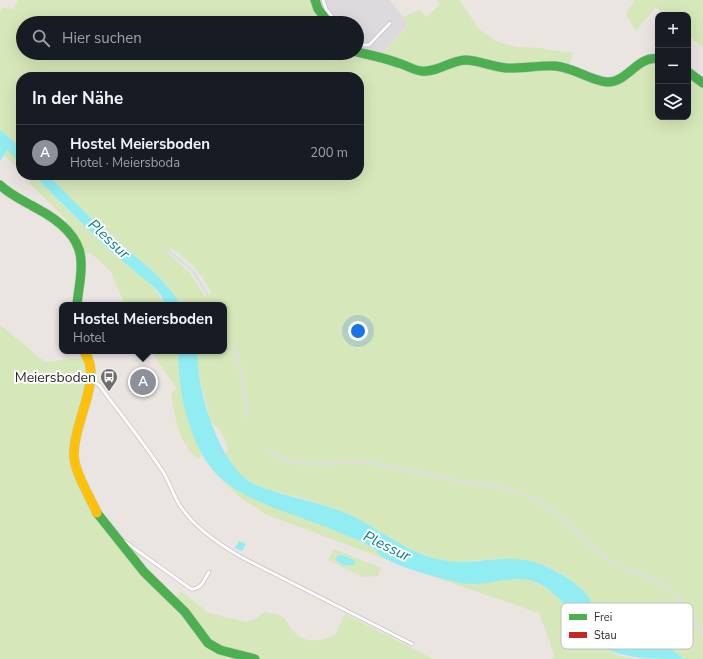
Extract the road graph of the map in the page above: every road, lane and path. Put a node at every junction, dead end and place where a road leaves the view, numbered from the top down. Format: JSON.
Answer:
{"nodes":[{"id":1,"x":315,"y":0,"type":"edge"},
{"id":2,"x":323,"y":0,"type":"edge"},
{"id":3,"x":324,"y":16,"type":"edge"},
{"id":4,"x":332,"y":16,"type":"edge"},
{"id":5,"x":390,"y":23,"type":"dead end"},
{"id":6,"x":364,"y":46,"type":"edge"},
{"id":7,"x":364,"y":54,"type":"edge"},
{"id":8,"x":655,"y":58,"type":"edge"},
{"id":9,"x":691,"y":74,"type":"edge"},
{"id":10,"x":703,"y":84,"type":"edge"},
{"id":11,"x":0,"y":185,"type":"edge"},
{"id":12,"x":77,"y":302,"type":"edge"},
{"id":13,"x":85,"y":354,"type":"edge"},
{"id":14,"x":91,"y":381,"type":"junction"},
{"id":15,"x":109,"y":528,"type":"junction"},
{"id":16,"x":209,"y":572,"type":"dead end"},
{"id":17,"x":412,"y":644,"type":"dead end"},
{"id":18,"x":255,"y":659,"type":"edge"}],
"edges":[{"from":1,"to":3,"type":"street"},
{"from":2,"to":4,"type":"lane"},
{"from":5,"to":6,"type":"lane"},
{"from":7,"to":8,"type":"street"},
{"from":9,"to":10,"type":"street"},
{"from":11,"to":12,"type":"street"},
{"from":13,"to":14,"type":"street"},
{"from":14,"to":15,"type":"street"},
{"from":14,"to":17,"type":"lane"},
{"from":15,"to":16,"type":"lane"},
{"from":15,"to":18,"type":"street"}]}
